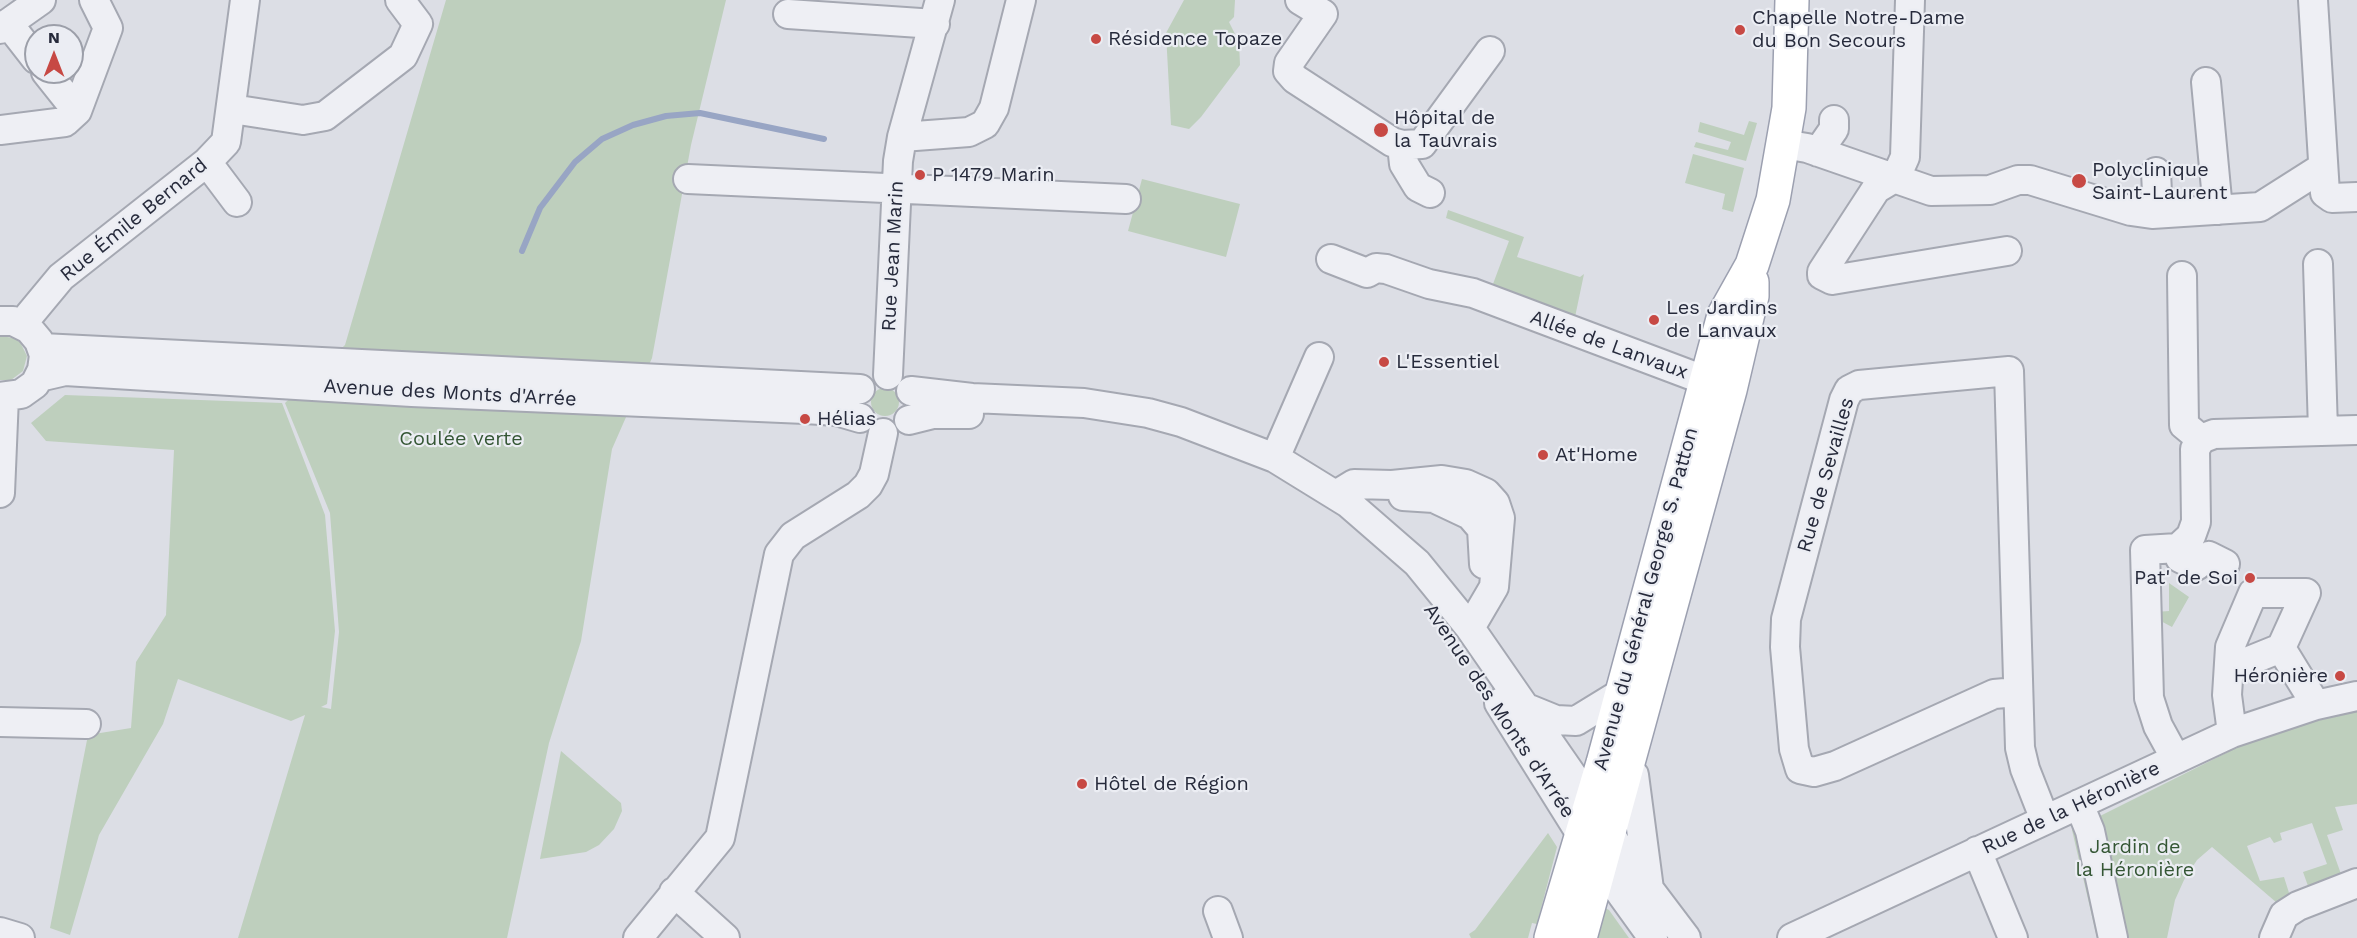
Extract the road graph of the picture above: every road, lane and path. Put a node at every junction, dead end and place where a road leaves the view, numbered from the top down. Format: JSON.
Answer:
{"nodes":[{"id":1,"x":41,"y":0,"type":"edge"},
{"id":2,"x":94,"y":0,"type":"edge"},
{"id":3,"x":245,"y":0,"type":"edge"},
{"id":4,"x":400,"y":0,"type":"edge"},
{"id":5,"x":1022,"y":0,"type":"edge"},
{"id":6,"x":1300,"y":0,"type":"edge"},
{"id":7,"x":1792,"y":0,"type":"edge"},
{"id":8,"x":1910,"y":0,"type":"edge"},
{"id":9,"x":2313,"y":0,"type":"edge"},
{"id":10,"x":937,"y":12,"type":"edge"},
{"id":11,"x":788,"y":14,"type":"dead end"},
{"id":12,"x":4,"y":26,"type":"edge"},
{"id":13,"x":24,"y":46,"type":"edge"},
{"id":14,"x":1490,"y":51,"type":"dead end"},
{"id":15,"x":2206,"y":82,"type":"dead end"},
{"id":16,"x":55,"y":84,"type":"edge"},
{"id":17,"x":232,"y":109,"type":"junction"},
{"id":18,"x":76,"y":111,"type":"junction"},
{"id":19,"x":1834,"y":120,"type":"dead end"},
{"id":20,"x":0,"y":130,"type":"edge"},
{"id":21,"x":902,"y":136,"type":"junction"},
{"id":22,"x":1783,"y":144,"type":"junction"},
{"id":23,"x":1402,"y":146,"type":"junction"},
{"id":24,"x":1818,"y":152,"type":"junction"},
{"id":25,"x":207,"y":162,"type":"junction"},
{"id":26,"x":2324,"y":167,"type":"junction"},
{"id":27,"x":2156,"y":172,"type":"dead end"},
{"id":28,"x":1896,"y":177,"type":"junction"},
{"id":29,"x":688,"y":179,"type":"dead end"},
{"id":30,"x":897,"y":189,"type":"junction"},
{"id":31,"x":1430,"y":193,"type":"dead end"},
{"id":32,"x":2357,"y":197,"type":"edge"},
{"id":33,"x":1126,"y":199,"type":"dead end"},
{"id":34,"x":237,"y":202,"type":"dead end"},
{"id":35,"x":2158,"y":207,"type":"junction"},
{"id":36,"x":2218,"y":210,"type":"junction"},
{"id":37,"x":2007,"y":251,"type":"dead end"},
{"id":38,"x":1331,"y":260,"type":"dead end"},
{"id":39,"x":2318,"y":264,"type":"dead end"},
{"id":40,"x":2182,"y":276,"type":"dead end"},
{"id":41,"x":11,"y":323,"type":"edge"},
{"id":42,"x":42,"y":348,"type":"junction"},
{"id":43,"x":1318,"y":357,"type":"dead end"},
{"id":44,"x":888,"y":375,"type":"junction"},
{"id":45,"x":39,"y":376,"type":"junction"},
{"id":46,"x":1717,"y":385,"type":"junction"},
{"id":47,"x":860,"y":389,"type":"junction"},
{"id":48,"x":911,"y":391,"type":"junction"},
{"id":49,"x":2,"y":397,"type":"edge"},
{"id":50,"x":909,"y":420,"type":"junction"},
{"id":51,"x":872,"y":425,"type":"junction"},
{"id":52,"x":2357,"y":430,"type":"edge"},
{"id":53,"x":2324,"y":431,"type":"junction"},
{"id":54,"x":2201,"y":439,"type":"junction"},
{"id":55,"x":1275,"y":459,"type":"junction"},
{"id":56,"x":0,"y":493,"type":"edge"},
{"id":57,"x":1336,"y":495,"type":"junction"},
{"id":58,"x":2178,"y":548,"type":"junction"},
{"id":59,"x":2225,"y":564,"type":"dead end"},
{"id":60,"x":1470,"y":628,"type":"junction"},
{"id":61,"x":2238,"y":628,"type":"junction"},
{"id":62,"x":2277,"y":649,"type":"junction"},
{"id":63,"x":2229,"y":669,"type":"junction"},
{"id":64,"x":2017,"y":692,"type":"junction"},
{"id":65,"x":1620,"y":694,"type":"junction"},
{"id":66,"x":2357,"y":696,"type":"edge"},
{"id":67,"x":2316,"y":705,"type":"junction"},
{"id":68,"x":1524,"y":706,"type":"junction"},
{"id":69,"x":0,"y":722,"type":"edge"},
{"id":70,"x":86,"y":724,"type":"dead end"},
{"id":71,"x":2232,"y":733,"type":"junction"},
{"id":72,"x":2176,"y":759,"type":"junction"},
{"id":73,"x":1626,"y":767,"type":"junction"},
{"id":74,"x":1591,"y":802,"type":"junction"},
{"id":75,"x":2079,"y":804,"type":"junction"},
{"id":76,"x":2045,"y":820,"type":"junction"},
{"id":77,"x":1594,"y":832,"type":"junction"},
{"id":78,"x":1977,"y":851,"type":"junction"},
{"id":79,"x":1599,"y":863,"type":"junction"},
{"id":80,"x":2357,"y":883,"type":"edge"},
{"id":81,"x":674,"y":892,"type":"junction"},
{"id":82,"x":1650,"y":894,"type":"junction"},
{"id":83,"x":1218,"y":911,"type":"dead end"},
{"id":84,"x":0,"y":932,"type":"edge"},
{"id":85,"x":20,"y":938,"type":"edge"},
{"id":86,"x":638,"y":938,"type":"edge"},
{"id":87,"x":725,"y":938,"type":"edge"},
{"id":88,"x":1228,"y":938,"type":"edge"},
{"id":89,"x":1551,"y":938,"type":"edge"},
{"id":90,"x":1580,"y":938,"type":"edge"},
{"id":91,"x":1653,"y":938,"type":"edge"},
{"id":92,"x":1686,"y":938,"type":"edge"},
{"id":93,"x":1792,"y":938,"type":"edge"},
{"id":94,"x":2013,"y":938,"type":"edge"},
{"id":95,"x":2113,"y":938,"type":"edge"},
{"id":96,"x":2274,"y":938,"type":"edge"}],
"edges":[{"from":1,"to":12,"type":"street"},
{"from":2,"to":18,"type":"street"},
{"from":3,"to":17,"type":"street","name":"Rue Émile Bernard"},
{"from":4,"to":17,"type":"street"},
{"from":5,"to":21,"type":"street"},
{"from":6,"to":23,"type":"street"},
{"from":7,"to":22,"type":"main road","name":"Avenue du Général George S. Patton"},
{"from":8,"to":28,"type":"street"},
{"from":9,"to":26,"type":"street"},
{"from":10,"to":11,"type":"street"},
{"from":10,"to":21,"type":"street","name":"Rue Jean Marin"},
{"from":12,"to":13,"type":"street"},
{"from":14,"to":23,"type":"street"},
{"from":15,"to":36,"type":"street"},
{"from":16,"to":18,"type":"street"},
{"from":17,"to":25,"type":"street","name":"Rue Émile Bernard"},
{"from":18,"to":20,"type":"street"},
{"from":19,"to":24,"type":"street"},
{"from":21,"to":30,"type":"street","name":"Rue Jean Marin"},
{"from":22,"to":24,"type":"street"},
{"from":22,"to":46,"type":"main road","name":"Avenue du Général George S. Patton"},
{"from":23,"to":31,"type":"street"},
{"from":24,"to":28,"type":"street"},
{"from":25,"to":34,"type":"street"},
{"from":25,"to":41,"type":"street","name":"Rue Émile Bernard"},
{"from":26,"to":32,"type":"street"},
{"from":26,"to":36,"type":"street"},
{"from":27,"to":35,"type":"street"},
{"from":28,"to":35,"type":"street"},
{"from":28,"to":37,"type":"street"},
{"from":29,"to":30,"type":"street"},
{"from":30,"to":33,"type":"street"},
{"from":30,"to":44,"type":"street","name":"Rue Jean Marin"},
{"from":35,"to":36,"type":"street"},
{"from":38,"to":46,"type":"street","name":"Allée de Lanvaux"},
{"from":39,"to":53,"type":"street"},
{"from":40,"to":54,"type":"street"},
{"from":41,"to":42,"type":"street"},
{"from":42,"to":45,"type":"street"},
{"from":42,"to":47,"type":"street","name":"Avenue des Monts d'Arrée"},
{"from":43,"to":55,"type":"street"},
{"from":44,"to":47,"type":"street"},
{"from":44,"to":48,"type":"street"},
{"from":45,"to":49,"type":"street"},
{"from":45,"to":51,"type":"street","name":"Avenue des Monts d'Arrée"},
{"from":46,"to":65,"type":"main road","name":"Avenue du Général George S. Patton"},
{"from":46,"to":73,"type":"main road","name":"Avenue du Général George S. Patton"},
{"from":47,"to":51,"type":"street"},
{"from":48,"to":50,"type":"street"},
{"from":48,"to":55,"type":"street","name":"Avenue des Monts d'Arrée"},
{"from":49,"to":56,"type":"street"},
{"from":50,"to":51,"type":"street"},
{"from":50,"to":77,"type":"street","name":"Avenue des Monts d'Arrée"},
{"from":51,"to":81,"type":"street"},
{"from":52,"to":53,"type":"street"},
{"from":53,"to":54,"type":"street"},
{"from":54,"to":58,"type":"street"},
{"from":55,"to":57,"type":"street","name":"Avenue des Monts d'Arrée"},
{"from":57,"to":60,"type":"street","name":"Avenue des Monts d'Arrée"},
{"from":57,"to":60,"type":"street"},
{"from":58,"to":59,"type":"street"},
{"from":58,"to":72,"type":"street"},
{"from":60,"to":68,"type":"street","name":"Avenue des Monts d'Arrée"},
{"from":61,"to":62,"type":"street"},
{"from":61,"to":62,"type":"street"},
{"from":61,"to":63,"type":"street"},
{"from":62,"to":63,"type":"street"},
{"from":62,"to":67,"type":"street"},
{"from":63,"to":71,"type":"street"},
{"from":64,"to":64,"type":"street","name":"Rue de Sevailles"},
{"from":64,"to":76,"type":"street","name":"Rue de Sevailles"},
{"from":65,"to":68,"type":"street","name":"Avenue des Monts d'Arrée"},
{"from":65,"to":74,"type":"main road","name":"Avenue du Général George S. Patton"},
{"from":66,"to":67,"type":"street","name":"Rue de la Héronière"},
{"from":67,"to":71,"type":"street","name":"Rue de la Héronière"},
{"from":68,"to":74,"type":"street","name":"Avenue des Monts d'Arrée"},
{"from":69,"to":70,"type":"street"},
{"from":71,"to":72,"type":"street","name":"Rue de la Héronière"},
{"from":72,"to":75,"type":"street","name":"Rue de la Héronière"},
{"from":73,"to":77,"type":"main road","name":"Avenue du Général George S. Patton"},
{"from":73,"to":82,"type":"street"},
{"from":74,"to":77,"type":"main road","name":"Avenue du Général George S. Patton"},
{"from":75,"to":76,"type":"street","name":"Rue de la Héronière"},
{"from":75,"to":95,"type":"street"},
{"from":76,"to":78,"type":"street","name":"Rue de la Héronière"},
{"from":77,"to":79,"type":"main road","name":"Avenue du Général George S. Patton"},
{"from":77,"to":82,"type":"street","name":"Avenue des Monts d'Arrée"},
{"from":77,"to":89,"type":"main road","name":"Avenue du Général George S. Patton"},
{"from":78,"to":93,"type":"street","name":"Rue de la Héronière"},
{"from":78,"to":94,"type":"street"},
{"from":79,"to":90,"type":"main road","name":"Avenue du Général George S. Patton"},
{"from":79,"to":91,"type":"street"},
{"from":80,"to":96,"type":"street"},
{"from":81,"to":86,"type":"street"},
{"from":81,"to":87,"type":"street"},
{"from":82,"to":92,"type":"street","name":"Avenue des Monts d'Arrée"},
{"from":83,"to":88,"type":"street"},
{"from":84,"to":85,"type":"street"}]}
